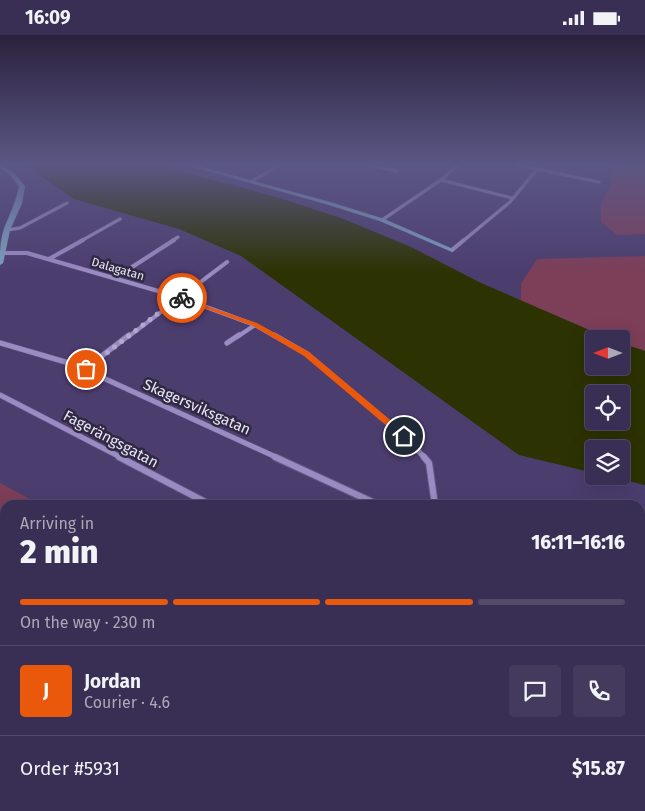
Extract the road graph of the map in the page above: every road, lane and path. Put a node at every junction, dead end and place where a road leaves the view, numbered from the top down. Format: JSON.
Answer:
{"nodes":[{"id":1,"x":19,"y":201,"type":"edge"},
{"id":2,"x":318,"y":201,"type":"edge"},
{"id":3,"x":410,"y":201,"type":"edge"},
{"id":4,"x":510,"y":201,"type":"edge"},
{"id":5,"x":67,"y":203,"type":"dead end"},
{"id":6,"x":120,"y":219,"type":"dead end"},
{"id":7,"x":382,"y":221,"type":"junction"},
{"id":8,"x":7,"y":230,"type":"junction"},
{"id":9,"x":178,"y":237,"type":"dead end"},
{"id":10,"x":452,"y":250,"type":"joint"},
{"id":11,"x":1,"y":253,"type":"edge"},
{"id":12,"x":49,"y":259,"type":"junction"},
{"id":13,"x":227,"y":262,"type":"dead end"},
{"id":14,"x":0,"y":263,"type":"edge"},
{"id":15,"x":116,"y":278,"type":"junction"},
{"id":16,"x":179,"y":297,"type":"junction"},
{"id":17,"x":255,"y":325,"type":"junction"},
{"id":18,"x":0,"y":343,"type":"edge"},
{"id":19,"x":227,"y":343,"type":"dead end"},
{"id":20,"x":86,"y":369,"type":"junction"},
{"id":21,"x":0,"y":395,"type":"edge"},
{"id":22,"x":201,"y":500,"type":"edge"},
{"id":23,"x":368,"y":500,"type":"edge"},
{"id":24,"x":434,"y":500,"type":"edge"}],
"edges":[{"from":1,"to":8,"type":"street"},
{"from":2,"to":7,"type":"street"},
{"from":3,"to":7,"type":"street"},
{"from":4,"to":10,"type":"street"},
{"from":5,"to":8,"type":"street"},
{"from":6,"to":12,"type":"street"},
{"from":7,"to":10,"type":"street"},
{"from":8,"to":11,"type":"street"},
{"from":9,"to":15,"type":"street"},
{"from":11,"to":12,"type":"street","name":"Dalagatan"},
{"from":11,"to":14,"type":"street"},
{"from":12,"to":15,"type":"street","name":"Dalagatan"},
{"from":13,"to":16,"type":"street"},
{"from":15,"to":16,"type":"street","name":"Dalagatan"},
{"from":16,"to":17,"type":"street","name":"Dalagatan"},
{"from":16,"to":20,"type":"street"},
{"from":17,"to":19,"type":"street"},
{"from":17,"to":24,"type":"street","name":"Dalagatan"},
{"from":18,"to":20,"type":"street","name":"Skagersviksgatan"},
{"from":20,"to":23,"type":"street","name":"Skagersviksgatan"},
{"from":21,"to":22,"type":"street","name":"Fagerängsgatan"}]}
